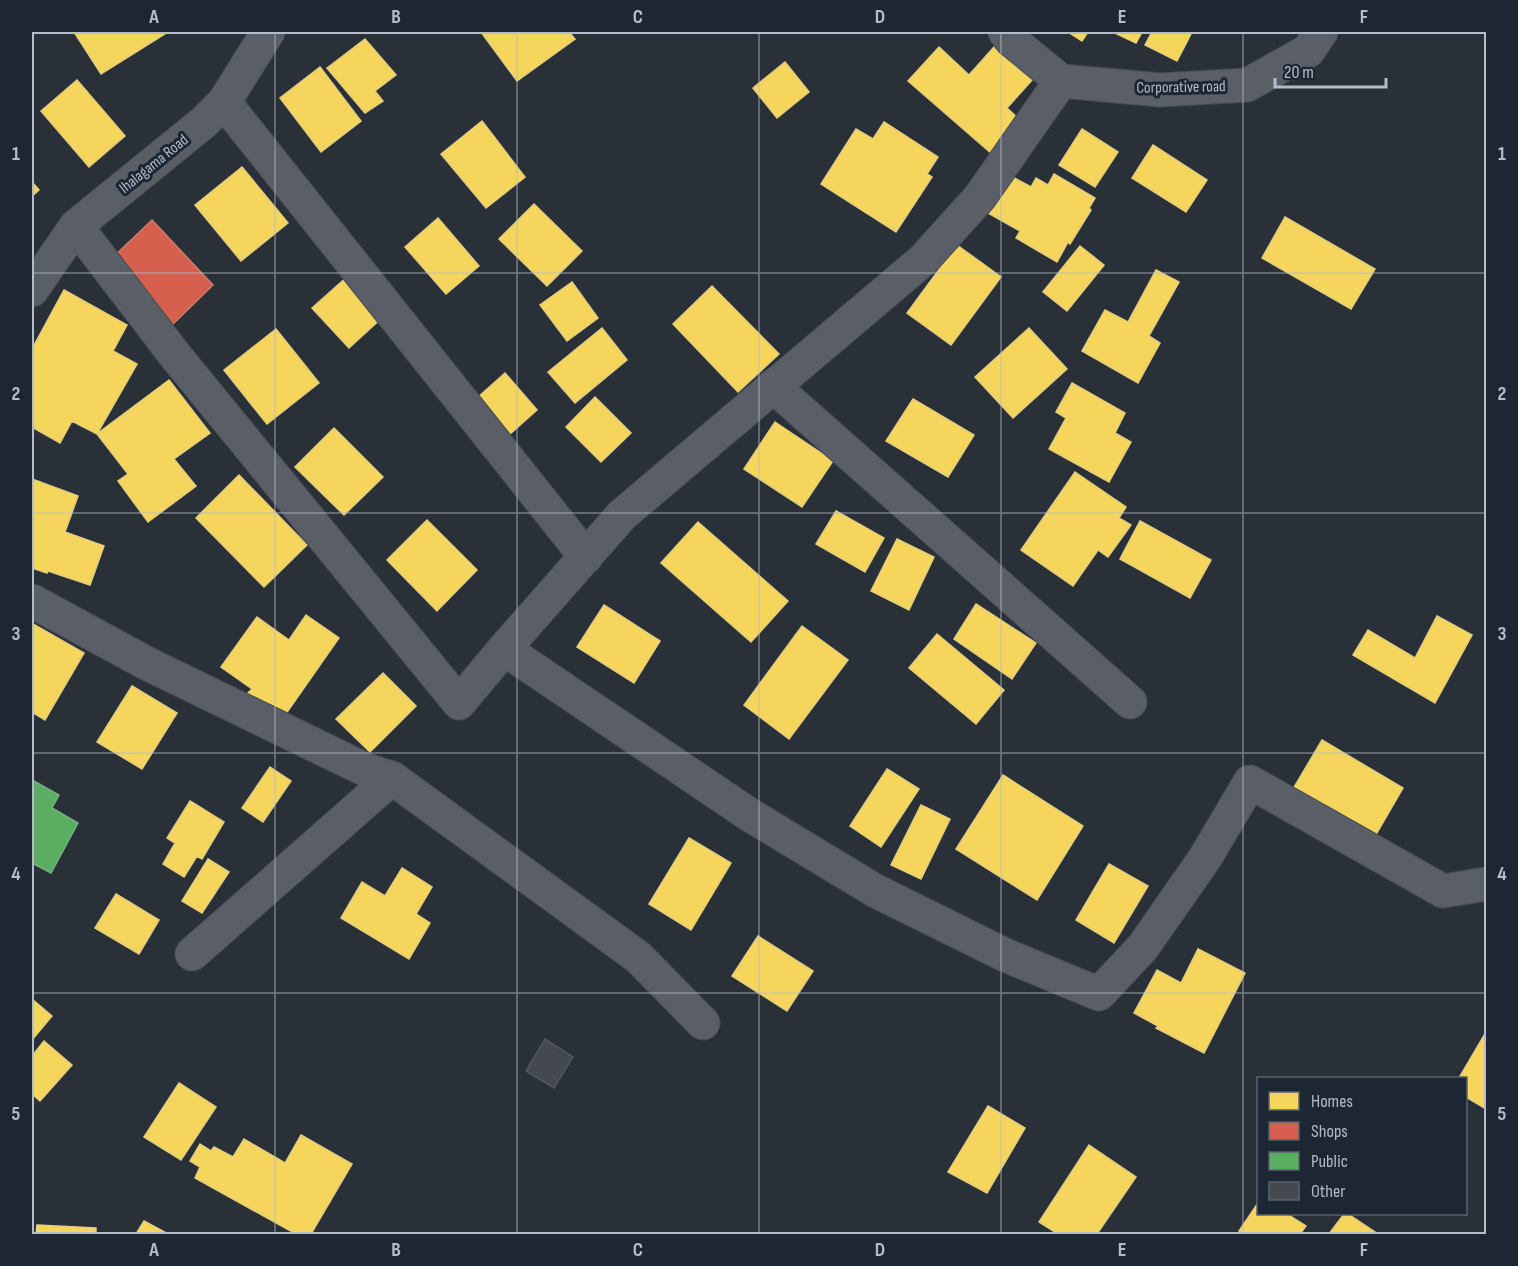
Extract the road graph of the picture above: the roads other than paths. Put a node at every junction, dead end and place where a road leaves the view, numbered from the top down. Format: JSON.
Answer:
{"nodes":[{"id":1,"x":268,"y":32,"type":"edge"},
{"id":2,"x":1005,"y":32,"type":"edge"},
{"id":3,"x":1321,"y":32,"type":"edge"},
{"id":4,"x":1061,"y":81,"type":"junction"},
{"id":5,"x":224,"y":102,"type":"junction"},
{"id":6,"x":76,"y":225,"type":"junction"},
{"id":7,"x":32,"y":290,"type":"edge"},
{"id":8,"x":773,"y":386,"type":"junction"},
{"id":9,"x":586,"y":557,"type":"junction"},
{"id":10,"x":32,"y":601,"type":"edge"},
{"id":11,"x":504,"y":649,"type":"junction"},
{"id":12,"x":1130,"y":702,"type":"dead end"},
{"id":13,"x":392,"y":778,"type":"junction"},
{"id":14,"x":1486,"y":884,"type":"edge"},
{"id":15,"x":192,"y":954,"type":"dead end"},
{"id":16,"x":703,"y":1023,"type":"dead end"}],
"edges":[{"from":1,"to":5,"type":"street","name":"Ihalagama Road"},
{"from":2,"to":4,"type":"street"},
{"from":3,"to":4,"type":"street","name":"Corporative road"},
{"from":4,"to":8,"type":"street"},
{"from":5,"to":6,"type":"street","name":"Ihalagama Road"},
{"from":5,"to":9,"type":"street"},
{"from":6,"to":7,"type":"street","name":"Ihalagama Road"},
{"from":6,"to":11,"type":"street"},
{"from":8,"to":9,"type":"street"},
{"from":8,"to":12,"type":"street"},
{"from":9,"to":11,"type":"street"},
{"from":10,"to":13,"type":"street"},
{"from":11,"to":14,"type":"street"},
{"from":13,"to":15,"type":"street"},
{"from":13,"to":16,"type":"street"}]}
